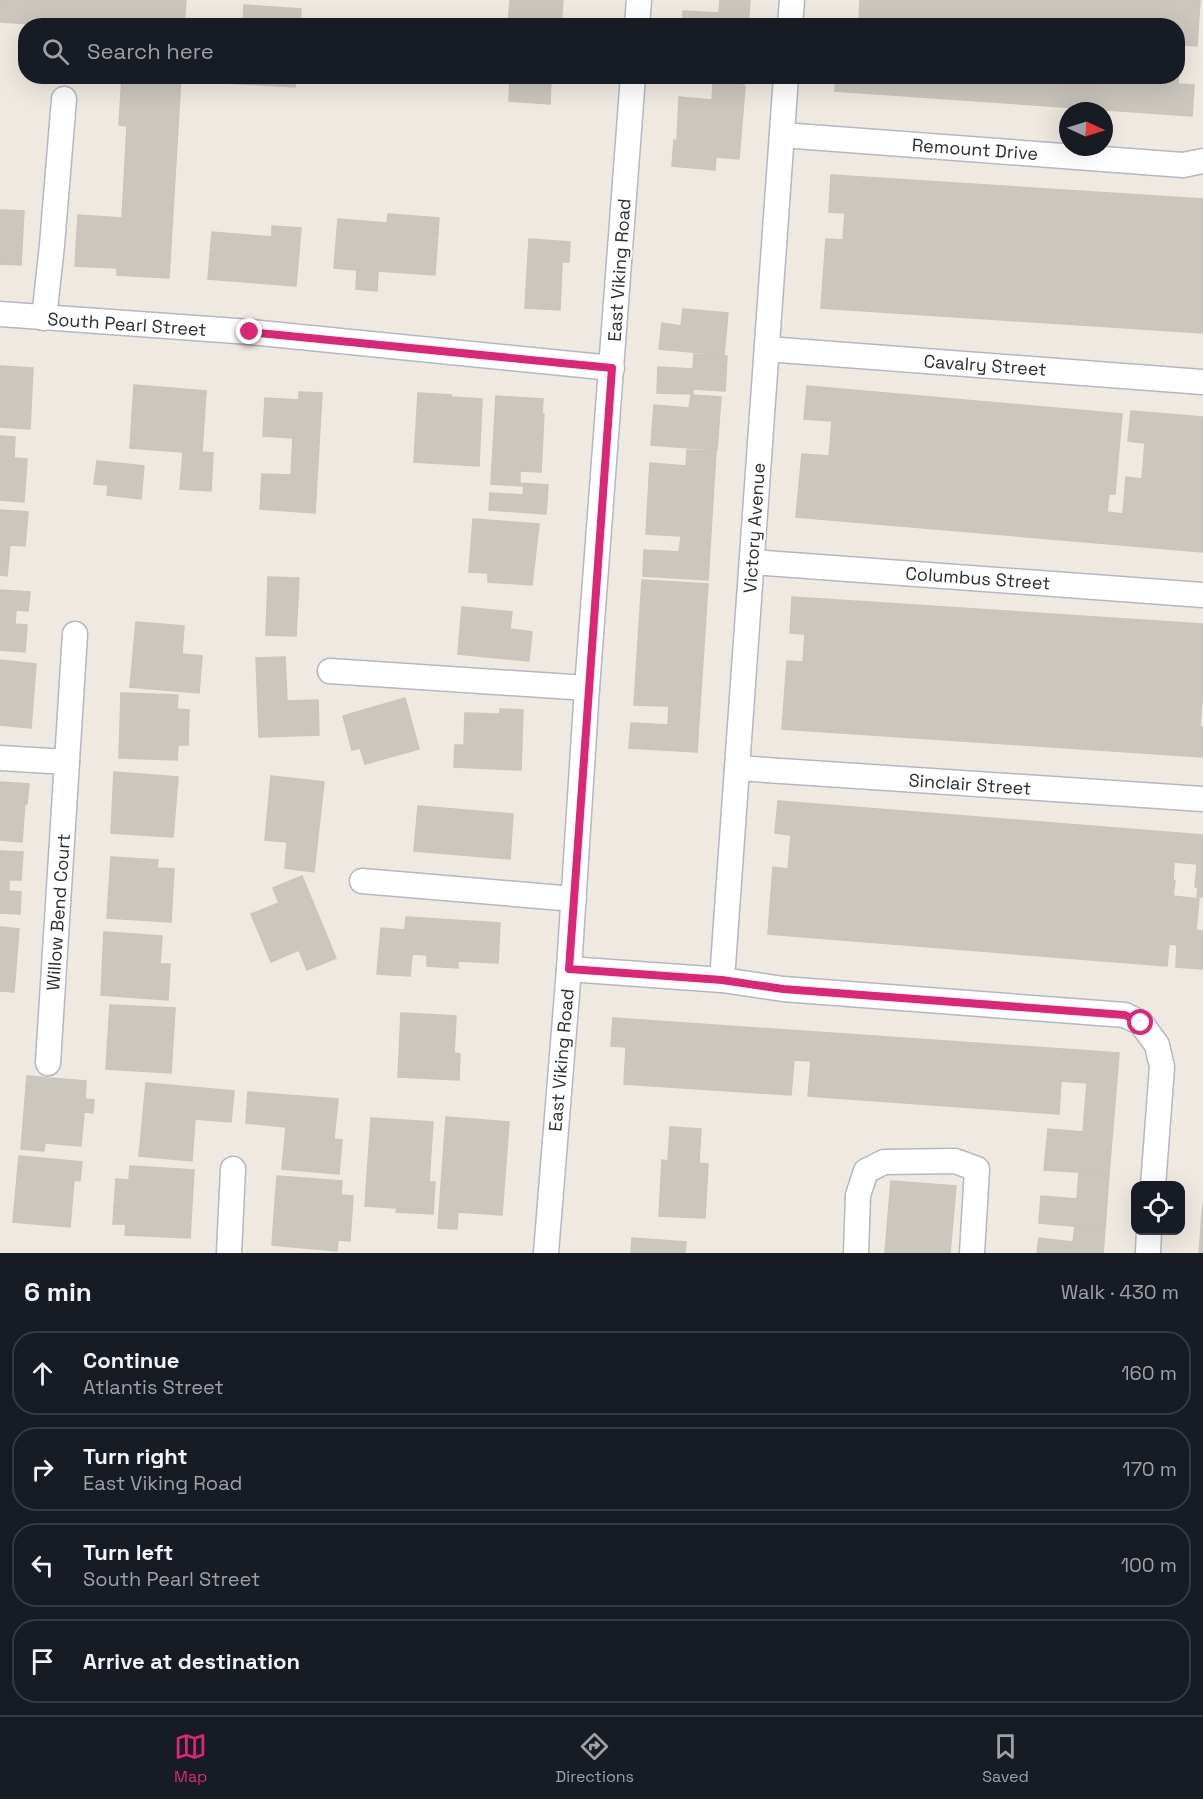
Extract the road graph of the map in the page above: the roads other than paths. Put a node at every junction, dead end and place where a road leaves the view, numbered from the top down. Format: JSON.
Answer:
{"nodes":[{"id":1,"x":639,"y":0,"type":"edge"},
{"id":2,"x":792,"y":0,"type":"edge"},
{"id":3,"x":638,"y":18,"type":"edge"},
{"id":4,"x":791,"y":18,"type":"edge"},
{"id":5,"x":632,"y":84,"type":"edge"},
{"id":6,"x":785,"y":84,"type":"edge"},
{"id":7,"x":64,"y":99,"type":"dead end"},
{"id":8,"x":782,"y":135,"type":"junction"},
{"id":9,"x":1203,"y":161,"type":"edge"},
{"id":10,"x":0,"y":314,"type":"edge"},
{"id":11,"x":44,"y":318,"type":"junction"},
{"id":12,"x":766,"y":349,"type":"junction"},
{"id":13,"x":612,"y":368,"type":"junction"},
{"id":14,"x":1203,"y":382,"type":"edge"},
{"id":15,"x":752,"y":562,"type":"junction"},
{"id":16,"x":1203,"y":595,"type":"edge"},
{"id":17,"x":75,"y":634,"type":"dead end"},
{"id":18,"x":330,"y":671,"type":"dead end"},
{"id":19,"x":588,"y":688,"type":"junction"},
{"id":20,"x":0,"y":758,"type":"edge"},
{"id":21,"x":67,"y":762,"type":"junction"},
{"id":22,"x":737,"y":768,"type":"junction"},
{"id":23,"x":1203,"y":799,"type":"edge"},
{"id":24,"x":362,"y":881,"type":"dead end"},
{"id":25,"x":574,"y":899,"type":"junction"},
{"id":26,"x":569,"y":969,"type":"junction"},
{"id":27,"x":722,"y":980,"type":"junction"},
{"id":28,"x":48,"y":1063,"type":"dead end"},
{"id":29,"x":232,"y":1169,"type":"dead end"},
{"id":30,"x":1153,"y":1181,"type":"edge"},
{"id":31,"x":1149,"y":1235,"type":"edge"},
{"id":32,"x":229,"y":1253,"type":"edge"},
{"id":33,"x":546,"y":1253,"type":"edge"},
{"id":34,"x":856,"y":1253,"type":"edge"},
{"id":35,"x":972,"y":1253,"type":"edge"},
{"id":36,"x":1148,"y":1253,"type":"edge"}],
"edges":[{"from":1,"to":3,"type":"street"},
{"from":2,"to":4,"type":"street"},
{"from":5,"to":13,"type":"street","name":"East Viking Road"},
{"from":6,"to":8,"type":"street","name":"Victory Avenue"},
{"from":7,"to":11,"type":"street"},
{"from":8,"to":9,"type":"street","name":"Remount Drive"},
{"from":8,"to":12,"type":"street","name":"Victory Avenue"},
{"from":10,"to":11,"type":"street","name":"South Pearl Street"},
{"from":11,"to":13,"type":"street","name":"South Pearl Street"},
{"from":12,"to":14,"type":"street","name":"Cavalry Street"},
{"from":12,"to":15,"type":"street","name":"Victory Avenue"},
{"from":13,"to":19,"type":"street","name":"East Viking Road"},
{"from":15,"to":16,"type":"street","name":"Columbus Street"},
{"from":15,"to":22,"type":"street","name":"Victory Avenue"},
{"from":17,"to":21,"type":"street","name":"Willow Bend Court"},
{"from":18,"to":19,"type":"street"},
{"from":19,"to":25,"type":"street","name":"East Viking Road"},
{"from":20,"to":21,"type":"street"},
{"from":21,"to":28,"type":"street","name":"Willow Bend Court"},
{"from":22,"to":23,"type":"street","name":"Sinclair Street"},
{"from":22,"to":27,"type":"street","name":"Victory Avenue"},
{"from":24,"to":25,"type":"street"},
{"from":25,"to":26,"type":"street","name":"East Viking Road"},
{"from":26,"to":27,"type":"street"},
{"from":26,"to":33,"type":"street","name":"East Viking Road"},
{"from":27,"to":30,"type":"street"},
{"from":29,"to":32,"type":"street"},
{"from":31,"to":36,"type":"street"},
{"from":34,"to":35,"type":"street"}]}
